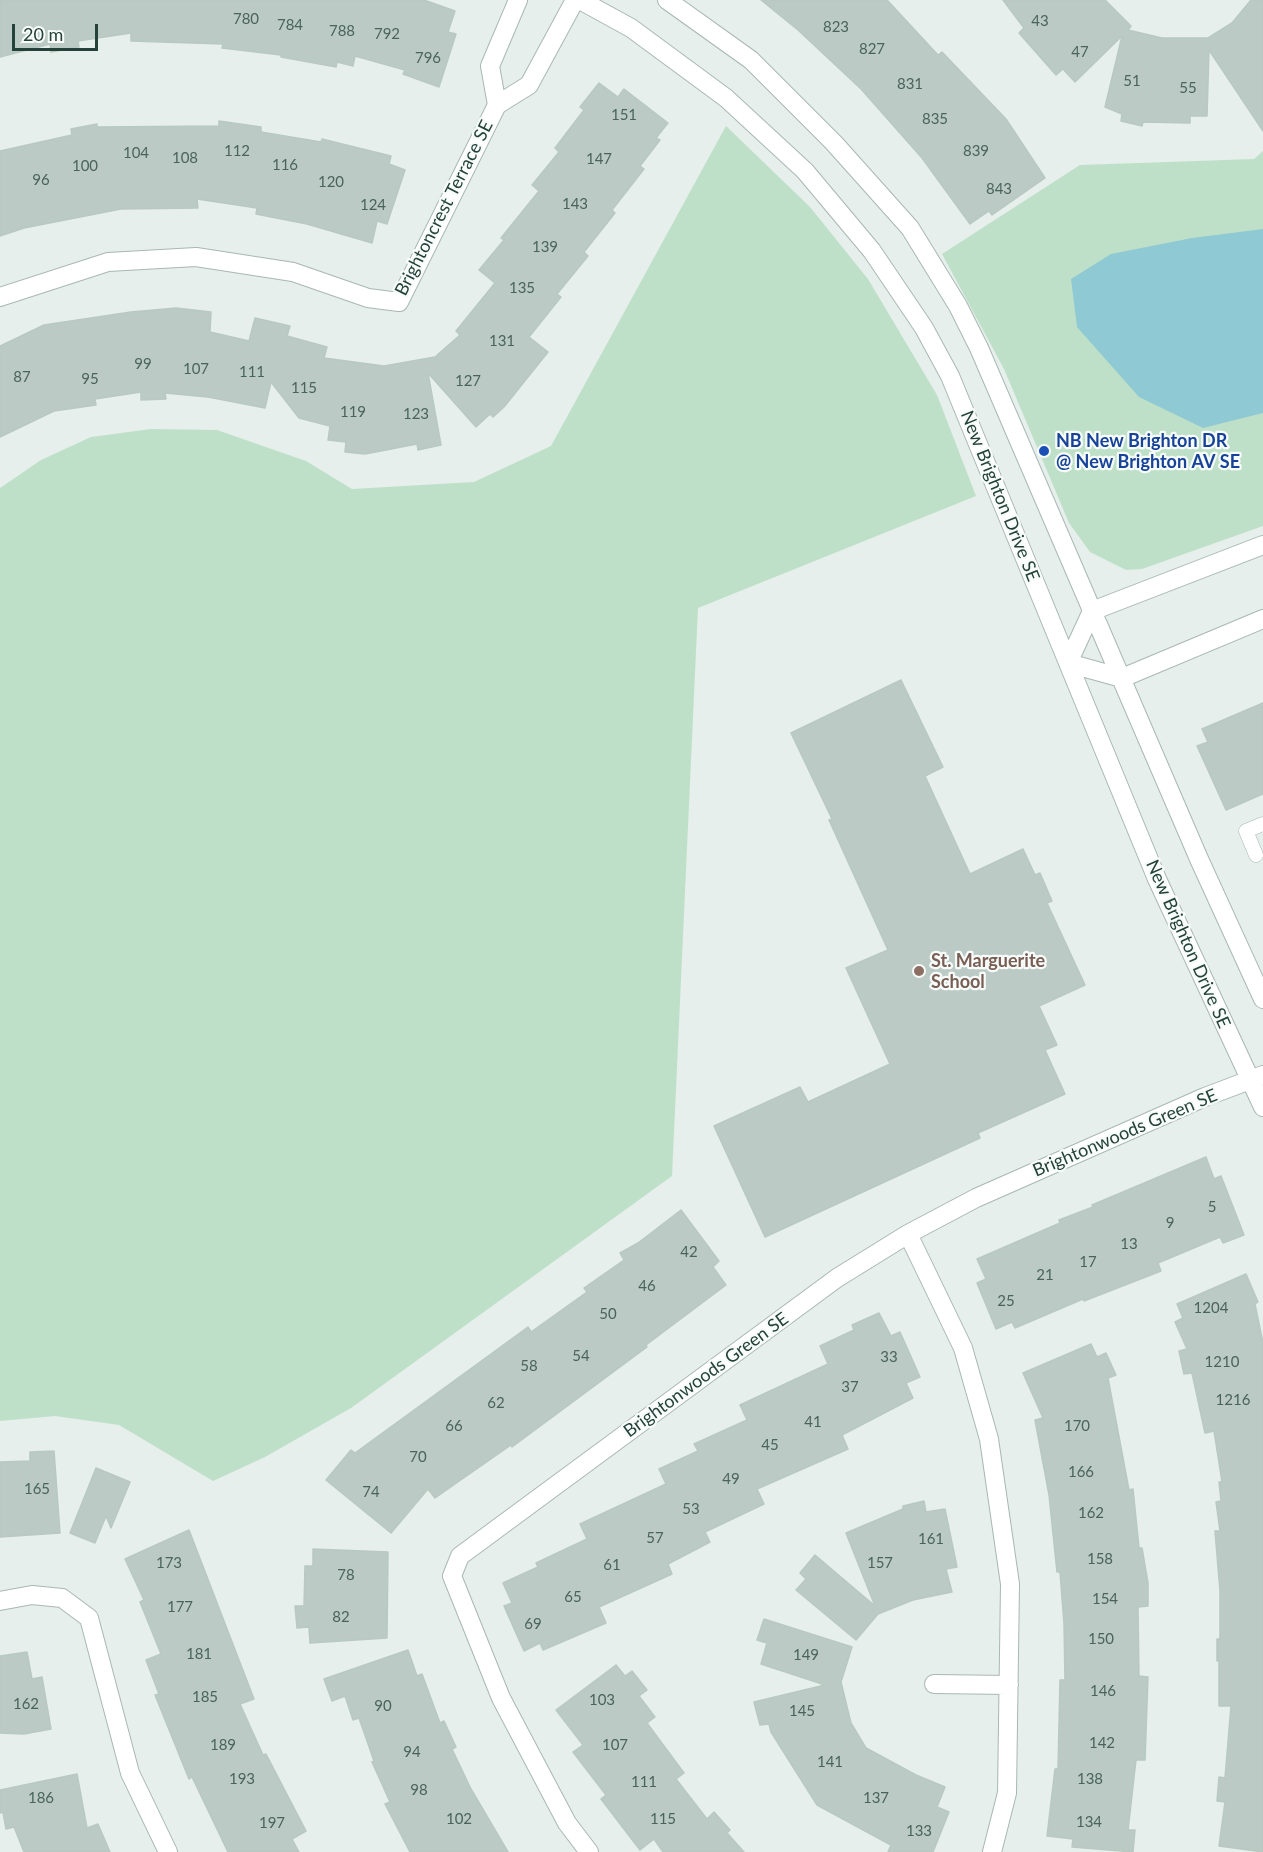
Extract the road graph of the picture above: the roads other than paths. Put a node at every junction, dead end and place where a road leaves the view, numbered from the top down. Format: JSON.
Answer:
{"nodes":[{"id":1,"x":518,"y":0,"type":"edge"},
{"id":2,"x":575,"y":0,"type":"edge"},
{"id":3,"x":580,"y":0,"type":"edge"},
{"id":4,"x":667,"y":0,"type":"edge"},
{"id":5,"x":496,"y":105,"type":"junction"},
{"id":6,"x":0,"y":297,"type":"edge"},
{"id":7,"x":1263,"y":545,"type":"edge"},
{"id":8,"x":1092,"y":611,"type":"junction"},
{"id":9,"x":1263,"y":620,"type":"edge"},
{"id":10,"x":1068,"y":663,"type":"junction"},
{"id":11,"x":1122,"y":678,"type":"junction"},
{"id":12,"x":1263,"y":824,"type":"edge"},
{"id":13,"x":1256,"y":855,"type":"dead end"},
{"id":14,"x":1263,"y":999,"type":"edge"},
{"id":15,"x":1256,"y":1078,"type":"edge"},
{"id":16,"x":1263,"y":1107,"type":"edge"},
{"id":17,"x":908,"y":1234,"type":"junction"},
{"id":18,"x":0,"y":1602,"type":"edge"},
{"id":19,"x":934,"y":1684,"type":"dead end"},
{"id":20,"x":1009,"y":1685,"type":"junction"},
{"id":21,"x":168,"y":1852,"type":"edge"},
{"id":22,"x":589,"y":1852,"type":"edge"},
{"id":23,"x":992,"y":1852,"type":"edge"}],
"edges":[{"from":1,"to":5,"type":"street","name":"Brightoncrest Terrace SE"},
{"from":2,"to":5,"type":"street","name":"Brightoncrest Terrace SE"},
{"from":3,"to":10,"type":"street","name":"New Brighton Drive SE"},
{"from":4,"to":8,"type":"street","name":"New Brighton Drive SE"},
{"from":5,"to":6,"type":"street","name":"Brightoncrest Terrace SE"},
{"from":7,"to":8,"type":"street"},
{"from":8,"to":10,"type":"street"},
{"from":8,"to":11,"type":"street","name":"New Brighton Drive SE"},
{"from":9,"to":11,"type":"street"},
{"from":10,"to":11,"type":"street"},
{"from":10,"to":15,"type":"street","name":"New Brighton Drive SE"},
{"from":11,"to":14,"type":"street","name":"New Brighton Drive SE"},
{"from":12,"to":13,"type":"lane"},
{"from":15,"to":16,"type":"street","name":"New Brighton Drive SE"},
{"from":15,"to":17,"type":"street","name":"Brightonwoods Green SE"},
{"from":17,"to":20,"type":"street"},
{"from":17,"to":22,"type":"street","name":"Brightonwoods Green SE"},
{"from":18,"to":21,"type":"street"},
{"from":19,"to":20,"type":"street"},
{"from":20,"to":23,"type":"street"}]}
